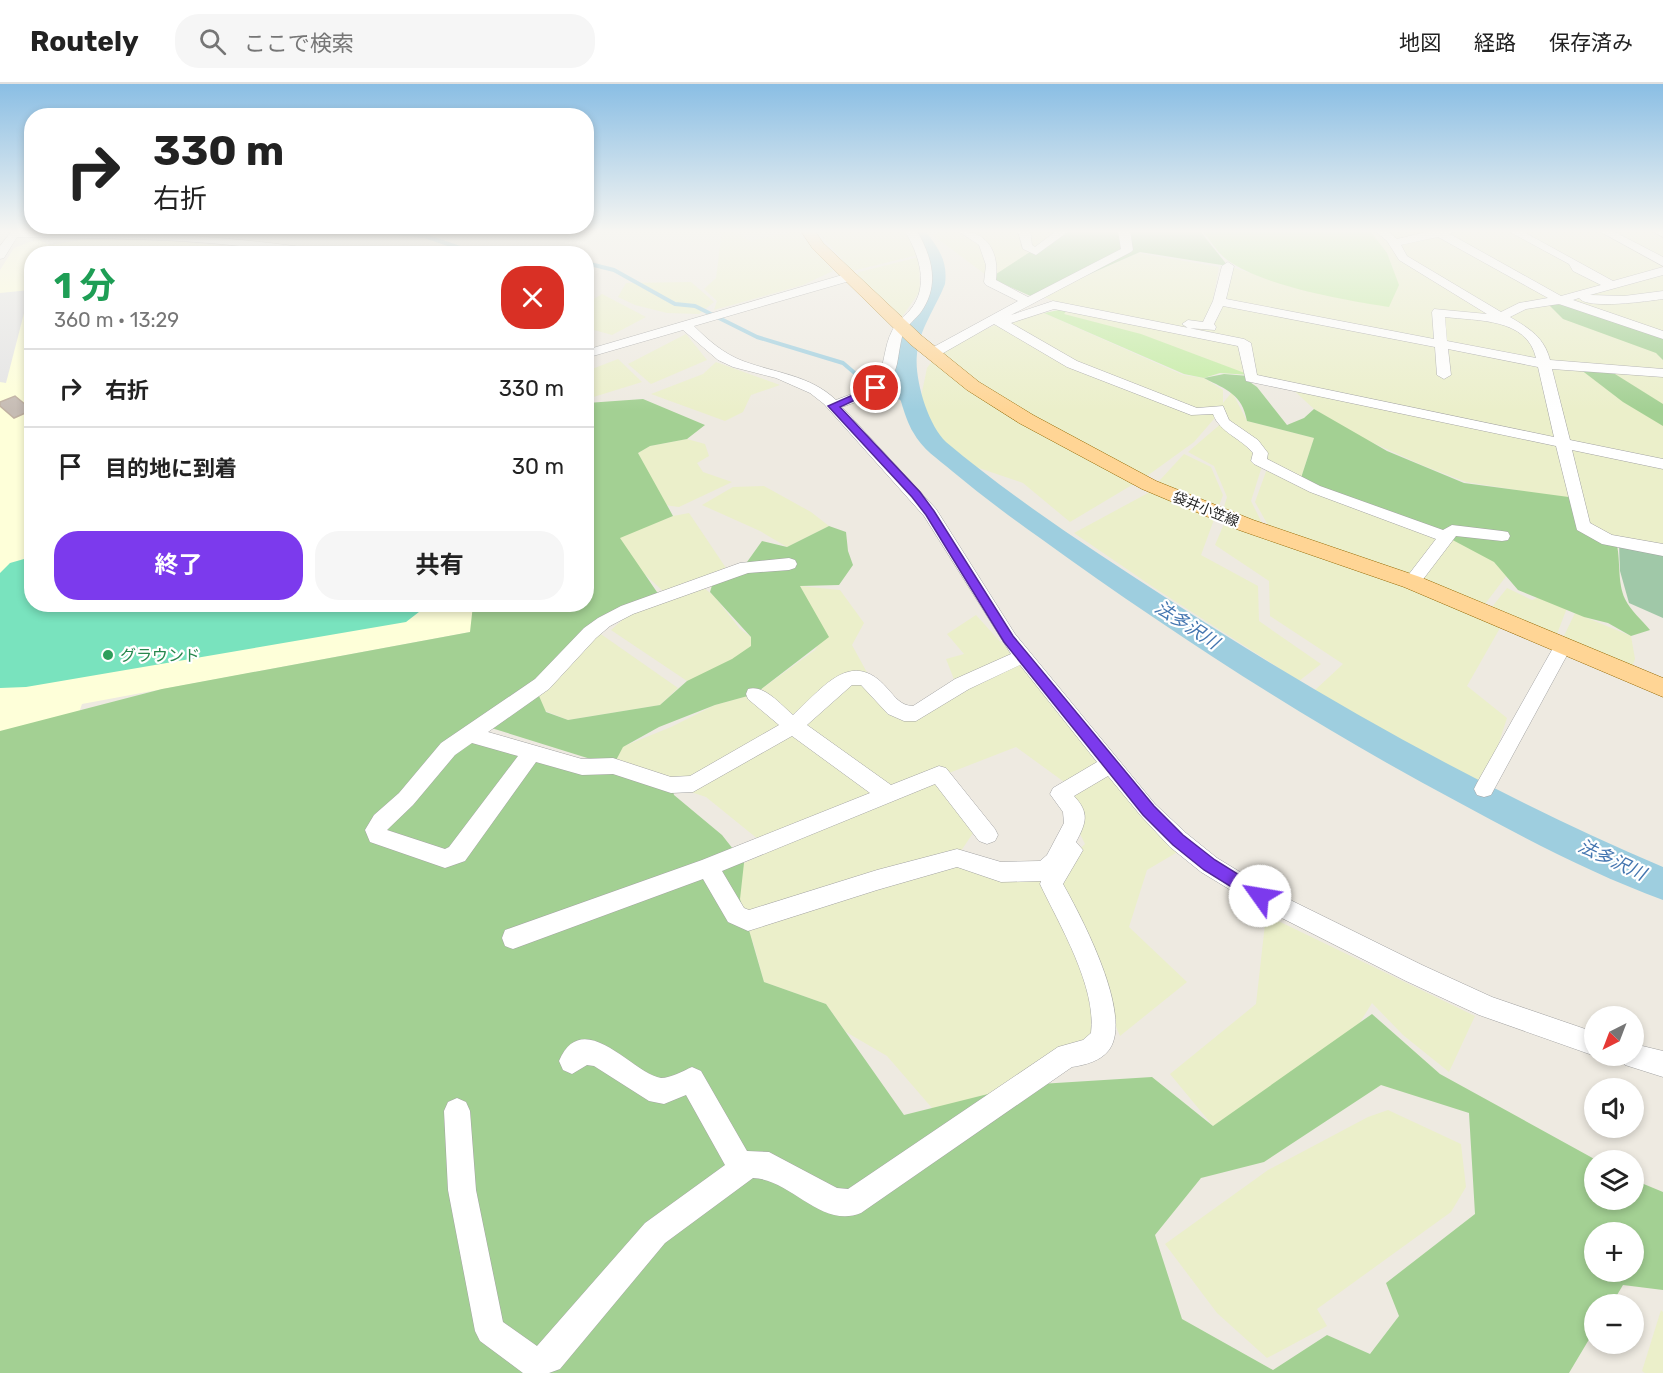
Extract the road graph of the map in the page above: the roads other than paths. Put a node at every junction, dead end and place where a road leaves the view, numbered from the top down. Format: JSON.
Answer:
{"nodes":[{"id":1,"x":801,"y":291,"type":"edge"},
{"id":2,"x":865,"y":291,"type":"edge"},
{"id":3,"x":926,"y":291,"type":"edge"},
{"id":4,"x":1008,"y":291,"type":"edge"},
{"id":5,"x":1050,"y":291,"type":"edge"},
{"id":6,"x":1222,"y":291,"type":"edge"},
{"id":7,"x":1458,"y":291,"type":"edge"},
{"id":8,"x":1549,"y":291,"type":"edge"},
{"id":9,"x":1590,"y":291,"type":"edge"},
{"id":10,"x":1663,"y":295,"type":"edge"},
{"id":11,"x":1563,"y":299,"type":"junction"},
{"id":12,"x":1027,"y":301,"type":"junction"},
{"id":13,"x":1219,"y":301,"type":"junction"},
{"id":14,"x":1499,"y":316,"type":"junction"},
{"id":15,"x":1128,"y":320,"type":"junction"},
{"id":16,"x":997,"y":321,"type":"junction"},
{"id":17,"x":686,"y":325,"type":"junction"},
{"id":18,"x":1663,"y":335,"type":"edge"},
{"id":19,"x":914,"y":336,"type":"junction"},
{"id":20,"x":1441,"y":344,"type":"junction"},
{"id":21,"x":594,"y":352,"type":"edge"},
{"id":22,"x":1544,"y":364,"type":"junction"},
{"id":23,"x":1663,"y":373,"type":"edge"},
{"id":24,"x":1444,"y":375,"type":"dead end"},
{"id":25,"x":833,"y":406,"type":"junction"},
{"id":26,"x":1563,"y":444,"type":"junction"},
{"id":27,"x":1663,"y":464,"type":"edge"},
{"id":28,"x":1502,"y":536,"type":"dead end"},
{"id":29,"x":1446,"y":537,"type":"junction"},
{"id":30,"x":1663,"y":550,"type":"edge"},
{"id":31,"x":789,"y":564,"type":"dead end"},
{"id":32,"x":1412,"y":582,"type":"junction"},
{"id":33,"x":1563,"y":646,"type":"junction"},
{"id":34,"x":1023,"y":656,"type":"junction"},
{"id":35,"x":1663,"y":688,"type":"edge"},
{"id":36,"x":755,"y":694,"type":"dead end"},
{"id":37,"x":793,"y":726,"type":"junction"},
{"id":38,"x":472,"y":735,"type":"junction"},
{"id":39,"x":532,"y":752,"type":"junction"},
{"id":40,"x":1111,"y":764,"type":"junction"},
{"id":41,"x":1484,"y":789,"type":"dead end"},
{"id":42,"x":888,"y":794,"type":"junction"},
{"id":43,"x":987,"y":835,"type":"dead end"},
{"id":44,"x":1063,"y":845,"type":"junction"},
{"id":45,"x":708,"y":867,"type":"junction"},
{"id":46,"x":513,"y":938,"type":"dead end"},
{"id":47,"x":1584,"y":1041,"type":"edge"},
{"id":48,"x":1644,"y":1059,"type":"edge"},
{"id":49,"x":572,"y":1061,"type":"dead end"},
{"id":50,"x":1663,"y":1064,"type":"edge"},
{"id":51,"x":457,"y":1111,"type":"dead end"},
{"id":52,"x":742,"y":1169,"type":"junction"}],
"edges":[{"from":1,"to":17,"type":"street"},
{"from":2,"to":19,"type":"main road","name":"袋井小笠線"},
{"from":3,"to":19,"type":"street"},
{"from":4,"to":12,"type":"street"},
{"from":5,"to":12,"type":"street"},
{"from":6,"to":13,"type":"street"},
{"from":7,"to":14,"type":"street"},
{"from":8,"to":11,"type":"street"},
{"from":9,"to":11,"type":"street"},
{"from":10,"to":11,"type":"street"},
{"from":11,"to":14,"type":"street"},
{"from":11,"to":18,"type":"street"},
{"from":12,"to":16,"type":"street"},
{"from":13,"to":15,"type":"street"},
{"from":13,"to":20,"type":"street"},
{"from":14,"to":20,"type":"street"},
{"from":14,"to":22,"type":"street"},
{"from":15,"to":16,"type":"street"},
{"from":15,"to":26,"type":"street"},
{"from":16,"to":19,"type":"street"},
{"from":16,"to":29,"type":"street"},
{"from":17,"to":21,"type":"street"},
{"from":17,"to":25,"type":"street"},
{"from":19,"to":25,"type":"street"},
{"from":19,"to":32,"type":"main road","name":"袋井小笠線"},
{"from":20,"to":22,"type":"street"},
{"from":20,"to":24,"type":"street"},
{"from":22,"to":23,"type":"street"},
{"from":22,"to":26,"type":"street"},
{"from":25,"to":34,"type":"street"},
{"from":26,"to":27,"type":"street"},
{"from":26,"to":30,"type":"street"},
{"from":28,"to":29,"type":"street"},
{"from":29,"to":32,"type":"street"},
{"from":31,"to":38,"type":"street"},
{"from":32,"to":33,"type":"main road","name":"袋井小笠線"},
{"from":33,"to":35,"type":"main road","name":"袋井小笠線"},
{"from":33,"to":41,"type":"street"},
{"from":34,"to":37,"type":"street"},
{"from":34,"to":40,"type":"street"},
{"from":36,"to":37,"type":"street"},
{"from":37,"to":39,"type":"street"},
{"from":37,"to":42,"type":"street"},
{"from":38,"to":39,"type":"street"},
{"from":38,"to":39,"type":"street"},
{"from":40,"to":44,"type":"street"},
{"from":40,"to":47,"type":"street"},
{"from":42,"to":43,"type":"street"},
{"from":42,"to":45,"type":"street"},
{"from":44,"to":45,"type":"street"},
{"from":44,"to":52,"type":"street"},
{"from":45,"to":46,"type":"street"},
{"from":48,"to":50,"type":"street"},
{"from":49,"to":52,"type":"street"},
{"from":51,"to":52,"type":"street"}]}
